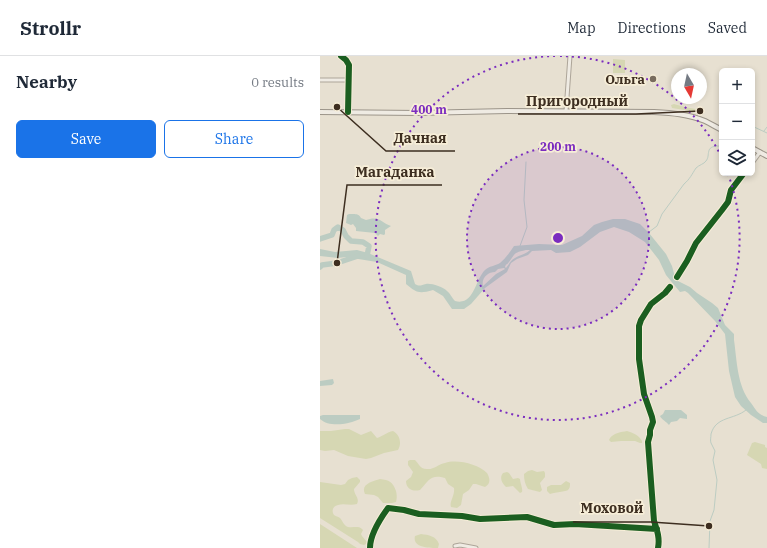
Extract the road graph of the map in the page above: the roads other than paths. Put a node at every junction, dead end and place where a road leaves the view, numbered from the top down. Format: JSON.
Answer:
{"nodes":[{"id":1,"x":341,"y":56,"type":"edge"},
{"id":2,"x":570,"y":56,"type":"edge"},
{"id":3,"x":320,"y":80,"type":"edge"},
{"id":4,"x":348,"y":80,"type":"junction"},
{"id":5,"x":566,"y":111,"type":"junction"},
{"id":6,"x":320,"y":112,"type":"edge"},
{"id":7,"x":348,"y":112,"type":"junction"},
{"id":8,"x":719,"y":128,"type":"edge"},
{"id":9,"x":755,"y":150,"type":"edge"},
{"id":10,"x":760,"y":152,"type":"junction"},
{"id":11,"x":767,"y":156,"type":"edge"},
{"id":12,"x":755,"y":159,"type":"edge"},
{"id":13,"x":742,"y":176,"type":"edge"},
{"id":14,"x":677,"y":278,"type":"dead end"},
{"id":15,"x":670,"y":288,"type":"dead end"},
{"id":16,"x":657,"y":529,"type":"junction"},
{"id":17,"x":455,"y":546,"type":"dead end"},
{"id":18,"x":370,"y":548,"type":"edge"},
{"id":19,"x":476,"y":548,"type":"edge"},
{"id":20,"x":658,"y":548,"type":"edge"}],
"edges":[{"from":1,"to":4,"type":"street"},
{"from":2,"to":5,"type":"street"},
{"from":3,"to":4,"type":"street"},
{"from":4,"to":7,"type":"street"},
{"from":5,"to":7,"type":"main road"},
{"from":5,"to":8,"type":"main road"},
{"from":6,"to":7,"type":"main road"},
{"from":9,"to":10,"type":"main road"},
{"from":10,"to":11,"type":"main road"},
{"from":10,"to":12,"type":"street"},
{"from":13,"to":14,"type":"street"},
{"from":15,"to":16,"type":"street"},
{"from":16,"to":18,"type":"street"},
{"from":16,"to":20,"type":"street"},
{"from":17,"to":19,"type":"street"}]}
